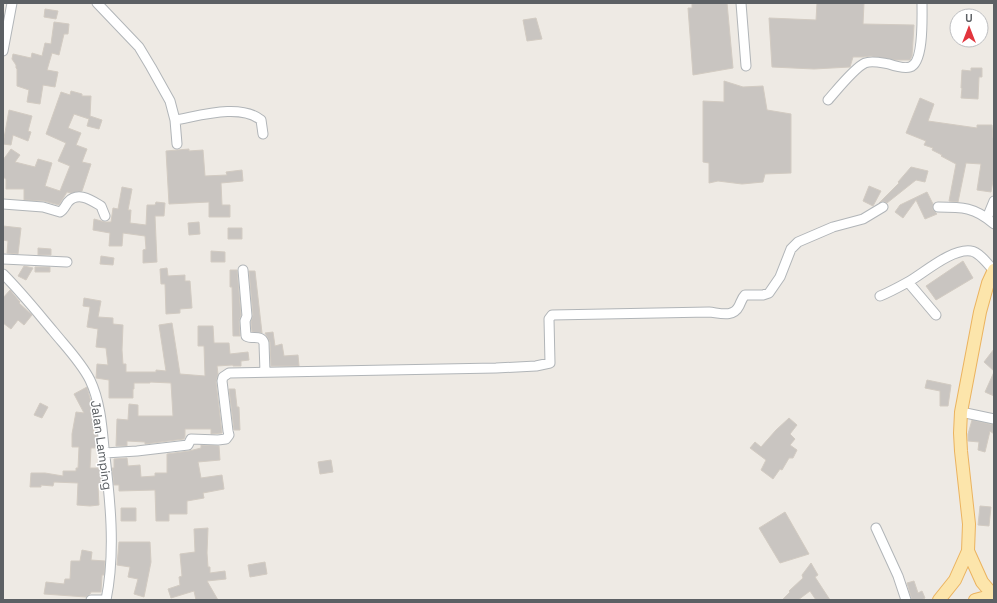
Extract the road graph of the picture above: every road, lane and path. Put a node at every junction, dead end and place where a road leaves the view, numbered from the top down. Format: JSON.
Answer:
{"nodes":[{"id":1,"x":12,"y":3,"type":"edge"},
{"id":2,"x":97,"y":3,"type":"edge"},
{"id":3,"x":741,"y":3,"type":"edge"},
{"id":4,"x":922,"y":3,"type":"edge"},
{"id":5,"x":3,"y":51,"type":"edge"},
{"id":6,"x":746,"y":66,"type":"dead end"},
{"id":7,"x":828,"y":100,"type":"dead end"},
{"id":8,"x":175,"y":120,"type":"junction"},
{"id":9,"x":263,"y":134,"type":"dead end"},
{"id":10,"x":177,"y":144,"type":"dead end"},
{"id":11,"x":994,"y":201,"type":"edge"},
{"id":12,"x":3,"y":204,"type":"edge"},
{"id":13,"x":883,"y":207,"type":"dead end"},
{"id":14,"x":938,"y":207,"type":"dead end"},
{"id":15,"x":104,"y":216,"type":"dead end"},
{"id":16,"x":991,"y":221,"type":"edge"},
{"id":17,"x":3,"y":259,"type":"edge"},
{"id":18,"x":67,"y":262,"type":"dead end"},
{"id":19,"x":243,"y":270,"type":"dead end"},
{"id":20,"x":994,"y":270,"type":"edge"},
{"id":21,"x":3,"y":274,"type":"edge"},
{"id":22,"x":908,"y":282,"type":"junction"},
{"id":23,"x":880,"y":296,"type":"dead end"},
{"id":24,"x":936,"y":315,"type":"dead end"},
{"id":25,"x":265,"y":372,"type":"junction"},
{"id":26,"x":961,"y":412,"type":"junction"},
{"id":27,"x":994,"y":419,"type":"edge"},
{"id":28,"x":105,"y":453,"type":"junction"},
{"id":29,"x":876,"y":528,"type":"dead end"},
{"id":30,"x":968,"y":551,"type":"junction"},
{"id":31,"x":993,"y":595,"type":"edge"},
{"id":32,"x":91,"y":600,"type":"edge"},
{"id":33,"x":106,"y":600,"type":"edge"},
{"id":34,"x":906,"y":600,"type":"edge"},
{"id":35,"x":939,"y":600,"type":"edge"},
{"id":36,"x":975,"y":600,"type":"edge"}],
"edges":[{"from":1,"to":5,"type":"street"},
{"from":2,"to":8,"type":"street"},
{"from":3,"to":6,"type":"street"},
{"from":4,"to":7,"type":"street"},
{"from":8,"to":9,"type":"street"},
{"from":8,"to":10,"type":"street"},
{"from":11,"to":16,"type":"street"},
{"from":12,"to":15,"type":"street"},
{"from":13,"to":25,"type":"street"},
{"from":14,"to":16,"type":"street"},
{"from":17,"to":18,"type":"street"},
{"from":19,"to":25,"type":"street"},
{"from":20,"to":22,"type":"street"},
{"from":20,"to":26,"type":"main road"},
{"from":21,"to":28,"type":"street","name":"Jalan Lamping"},
{"from":22,"to":23,"type":"street"},
{"from":22,"to":24,"type":"street"},
{"from":25,"to":28,"type":"street"},
{"from":26,"to":27,"type":"street"},
{"from":26,"to":30,"type":"main road"},
{"from":28,"to":33,"type":"street","name":"Jalan Lamping"},
{"from":29,"to":34,"type":"street"},
{"from":30,"to":31,"type":"main road"},
{"from":30,"to":35,"type":"main road"},
{"from":31,"to":36,"type":"main road"},
{"from":32,"to":33,"type":"street"}]}
